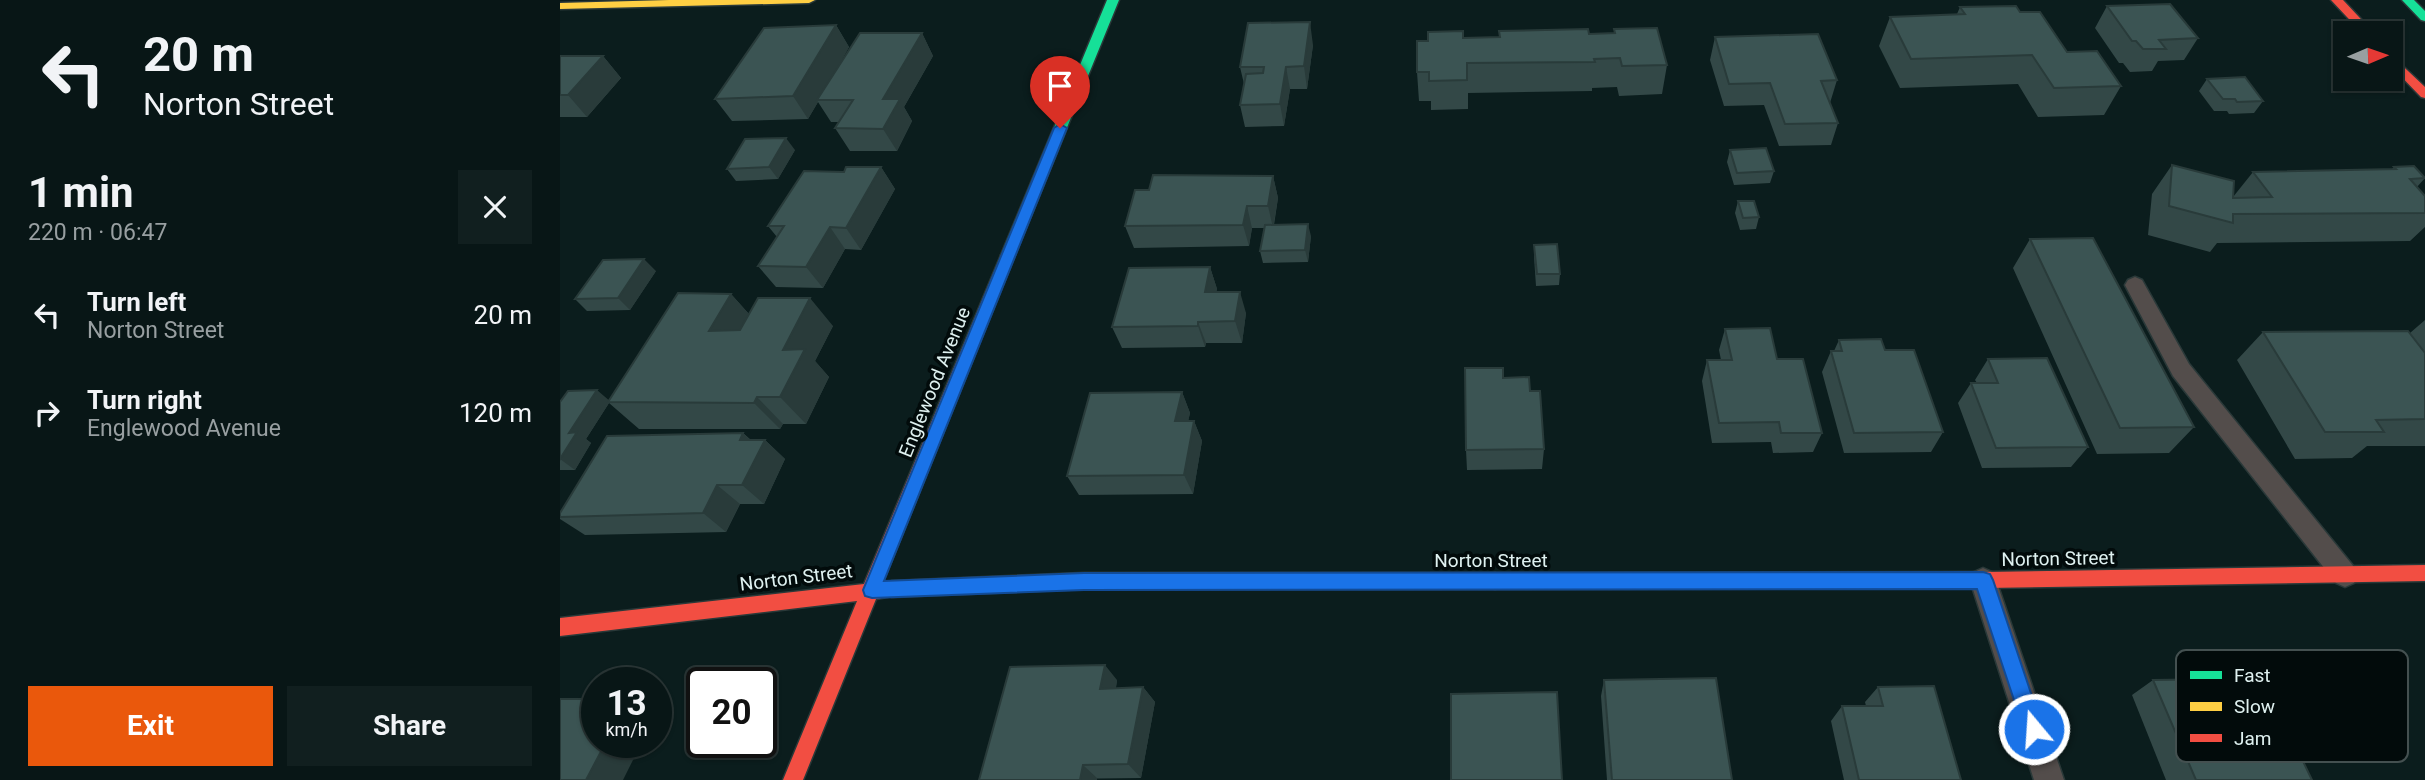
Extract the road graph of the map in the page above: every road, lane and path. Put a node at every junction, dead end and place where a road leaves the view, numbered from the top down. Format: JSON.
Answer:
{"nodes":[{"id":1,"x":810,"y":0,"type":"edge"},
{"id":2,"x":1113,"y":0,"type":"edge"},
{"id":3,"x":2337,"y":0,"type":"edge"},
{"id":4,"x":2408,"y":0,"type":"edge"},
{"id":5,"x":560,"y":6,"type":"edge"},
{"id":6,"x":2425,"y":18,"type":"edge"},
{"id":7,"x":2357,"y":21,"type":"edge"},
{"id":8,"x":2403,"y":71,"type":"edge"},
{"id":9,"x":2425,"y":94,"type":"edge"},
{"id":10,"x":2135,"y":285,"type":"dead end"},
{"id":11,"x":2425,"y":573,"type":"edge"},
{"id":12,"x":2344,"y":575,"type":"junction"},
{"id":13,"x":1983,"y":580,"type":"junction"},
{"id":14,"x":872,"y":590,"type":"junction"},
{"id":15,"x":560,"y":627,"type":"edge"},
{"id":16,"x":793,"y":780,"type":"edge"},
{"id":17,"x":2049,"y":780,"type":"edge"}],
"edges":[{"from":1,"to":5,"type":"street"},
{"from":2,"to":14,"type":"street","name":"Englewood Avenue"},
{"from":3,"to":7,"type":"street"},
{"from":4,"to":6,"type":"street"},
{"from":8,"to":9,"type":"street"},
{"from":10,"to":12,"type":"lane"},
{"from":11,"to":12,"type":"street","name":"Norton Street"},
{"from":12,"to":13,"type":"street","name":"Norton Street"},
{"from":13,"to":14,"type":"street","name":"Norton Street"},
{"from":13,"to":17,"type":"lane"},
{"from":14,"to":15,"type":"street","name":"Norton Street"},
{"from":14,"to":16,"type":"street","name":"Englewood Avenue"}]}
